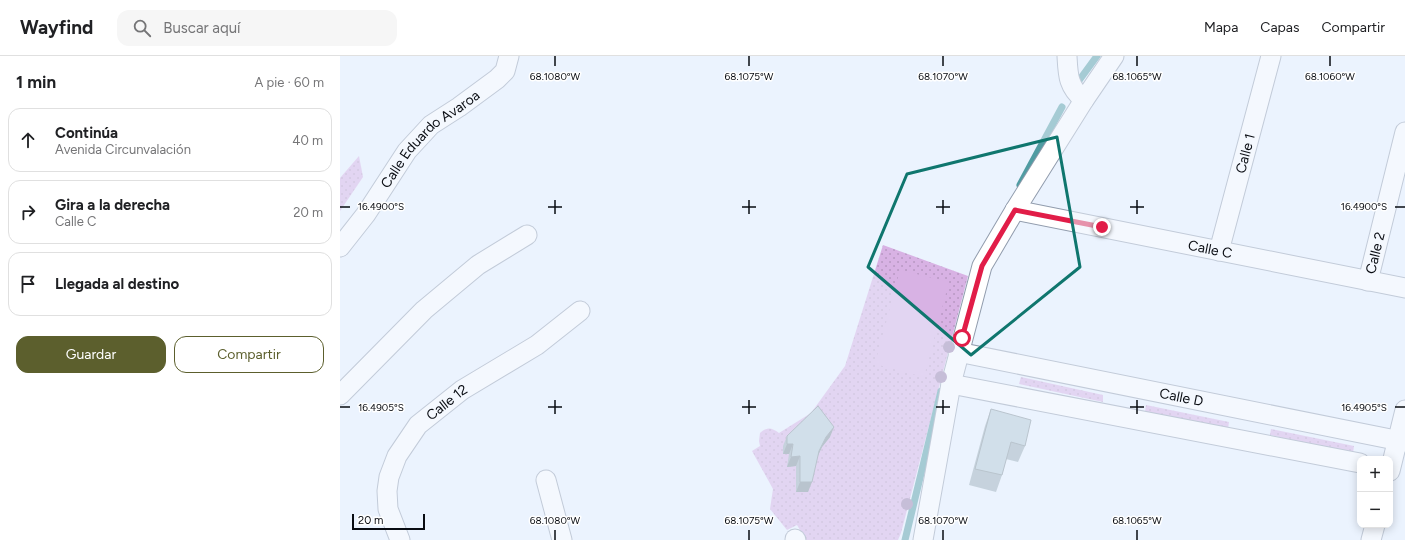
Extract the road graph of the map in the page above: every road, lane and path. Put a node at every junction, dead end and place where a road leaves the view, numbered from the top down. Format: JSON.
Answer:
{"nodes":[{"id":1,"x":509,"y":56,"type":"edge"},
{"id":2,"x":1067,"y":56,"type":"edge"},
{"id":3,"x":1114,"y":56,"type":"edge"},
{"id":4,"x":1271,"y":56,"type":"edge"},
{"id":5,"x":1084,"y":100,"type":"junction"},
{"id":6,"x":1405,"y":132,"type":"edge"},
{"id":7,"x":1015,"y":210,"type":"junction"},
{"id":8,"x":527,"y":236,"type":"dead end"},
{"id":9,"x":340,"y":247,"type":"edge"},
{"id":10,"x":1219,"y":251,"type":"junction"},
{"id":11,"x":1368,"y":281,"type":"junction"},
{"id":12,"x":1405,"y":288,"type":"edge"},
{"id":13,"x":580,"y":311,"type":"dead end"},
{"id":14,"x":958,"y":352,"type":"junction"},
{"id":15,"x":951,"y":384,"type":"junction"},
{"id":16,"x":340,"y":396,"type":"edge"},
{"id":17,"x":1405,"y":410,"type":"edge"},
{"id":18,"x":1401,"y":441,"type":"edge"},
{"id":19,"x":1357,"y":461,"type":"edge"},
{"id":20,"x":1394,"y":470,"type":"edge"},
{"id":21,"x":546,"y":480,"type":"dead end"},
{"id":22,"x":1374,"y":528,"type":"edge"},
{"id":23,"x":400,"y":540,"type":"edge"},
{"id":24,"x":562,"y":540,"type":"edge"},
{"id":25,"x":923,"y":540,"type":"edge"},
{"id":26,"x":1371,"y":540,"type":"edge"}],
"edges":[{"from":1,"to":9,"type":"street","name":"Calle Eduardo Avaroa"},
{"from":2,"to":5,"type":"street"},
{"from":3,"to":5,"type":"street"},
{"from":4,"to":10,"type":"street","name":"Calle 1"},
{"from":5,"to":7,"type":"street"},
{"from":6,"to":11,"type":"street","name":"Calle 2"},
{"from":7,"to":10,"type":"street","name":"Calle C"},
{"from":7,"to":14,"type":"street"},
{"from":8,"to":16,"type":"street"},
{"from":10,"to":11,"type":"street","name":"Calle C"},
{"from":11,"to":12,"type":"street","name":"Calle C"},
{"from":13,"to":23,"type":"street","name":"Calle 12"},
{"from":14,"to":15,"type":"street"},
{"from":14,"to":18,"type":"street","name":"Calle D"},
{"from":15,"to":19,"type":"street"},
{"from":15,"to":25,"type":"street"},
{"from":17,"to":18,"type":"street"},
{"from":18,"to":20,"type":"street"},
{"from":21,"to":24,"type":"street"},
{"from":22,"to":26,"type":"street"}]}
